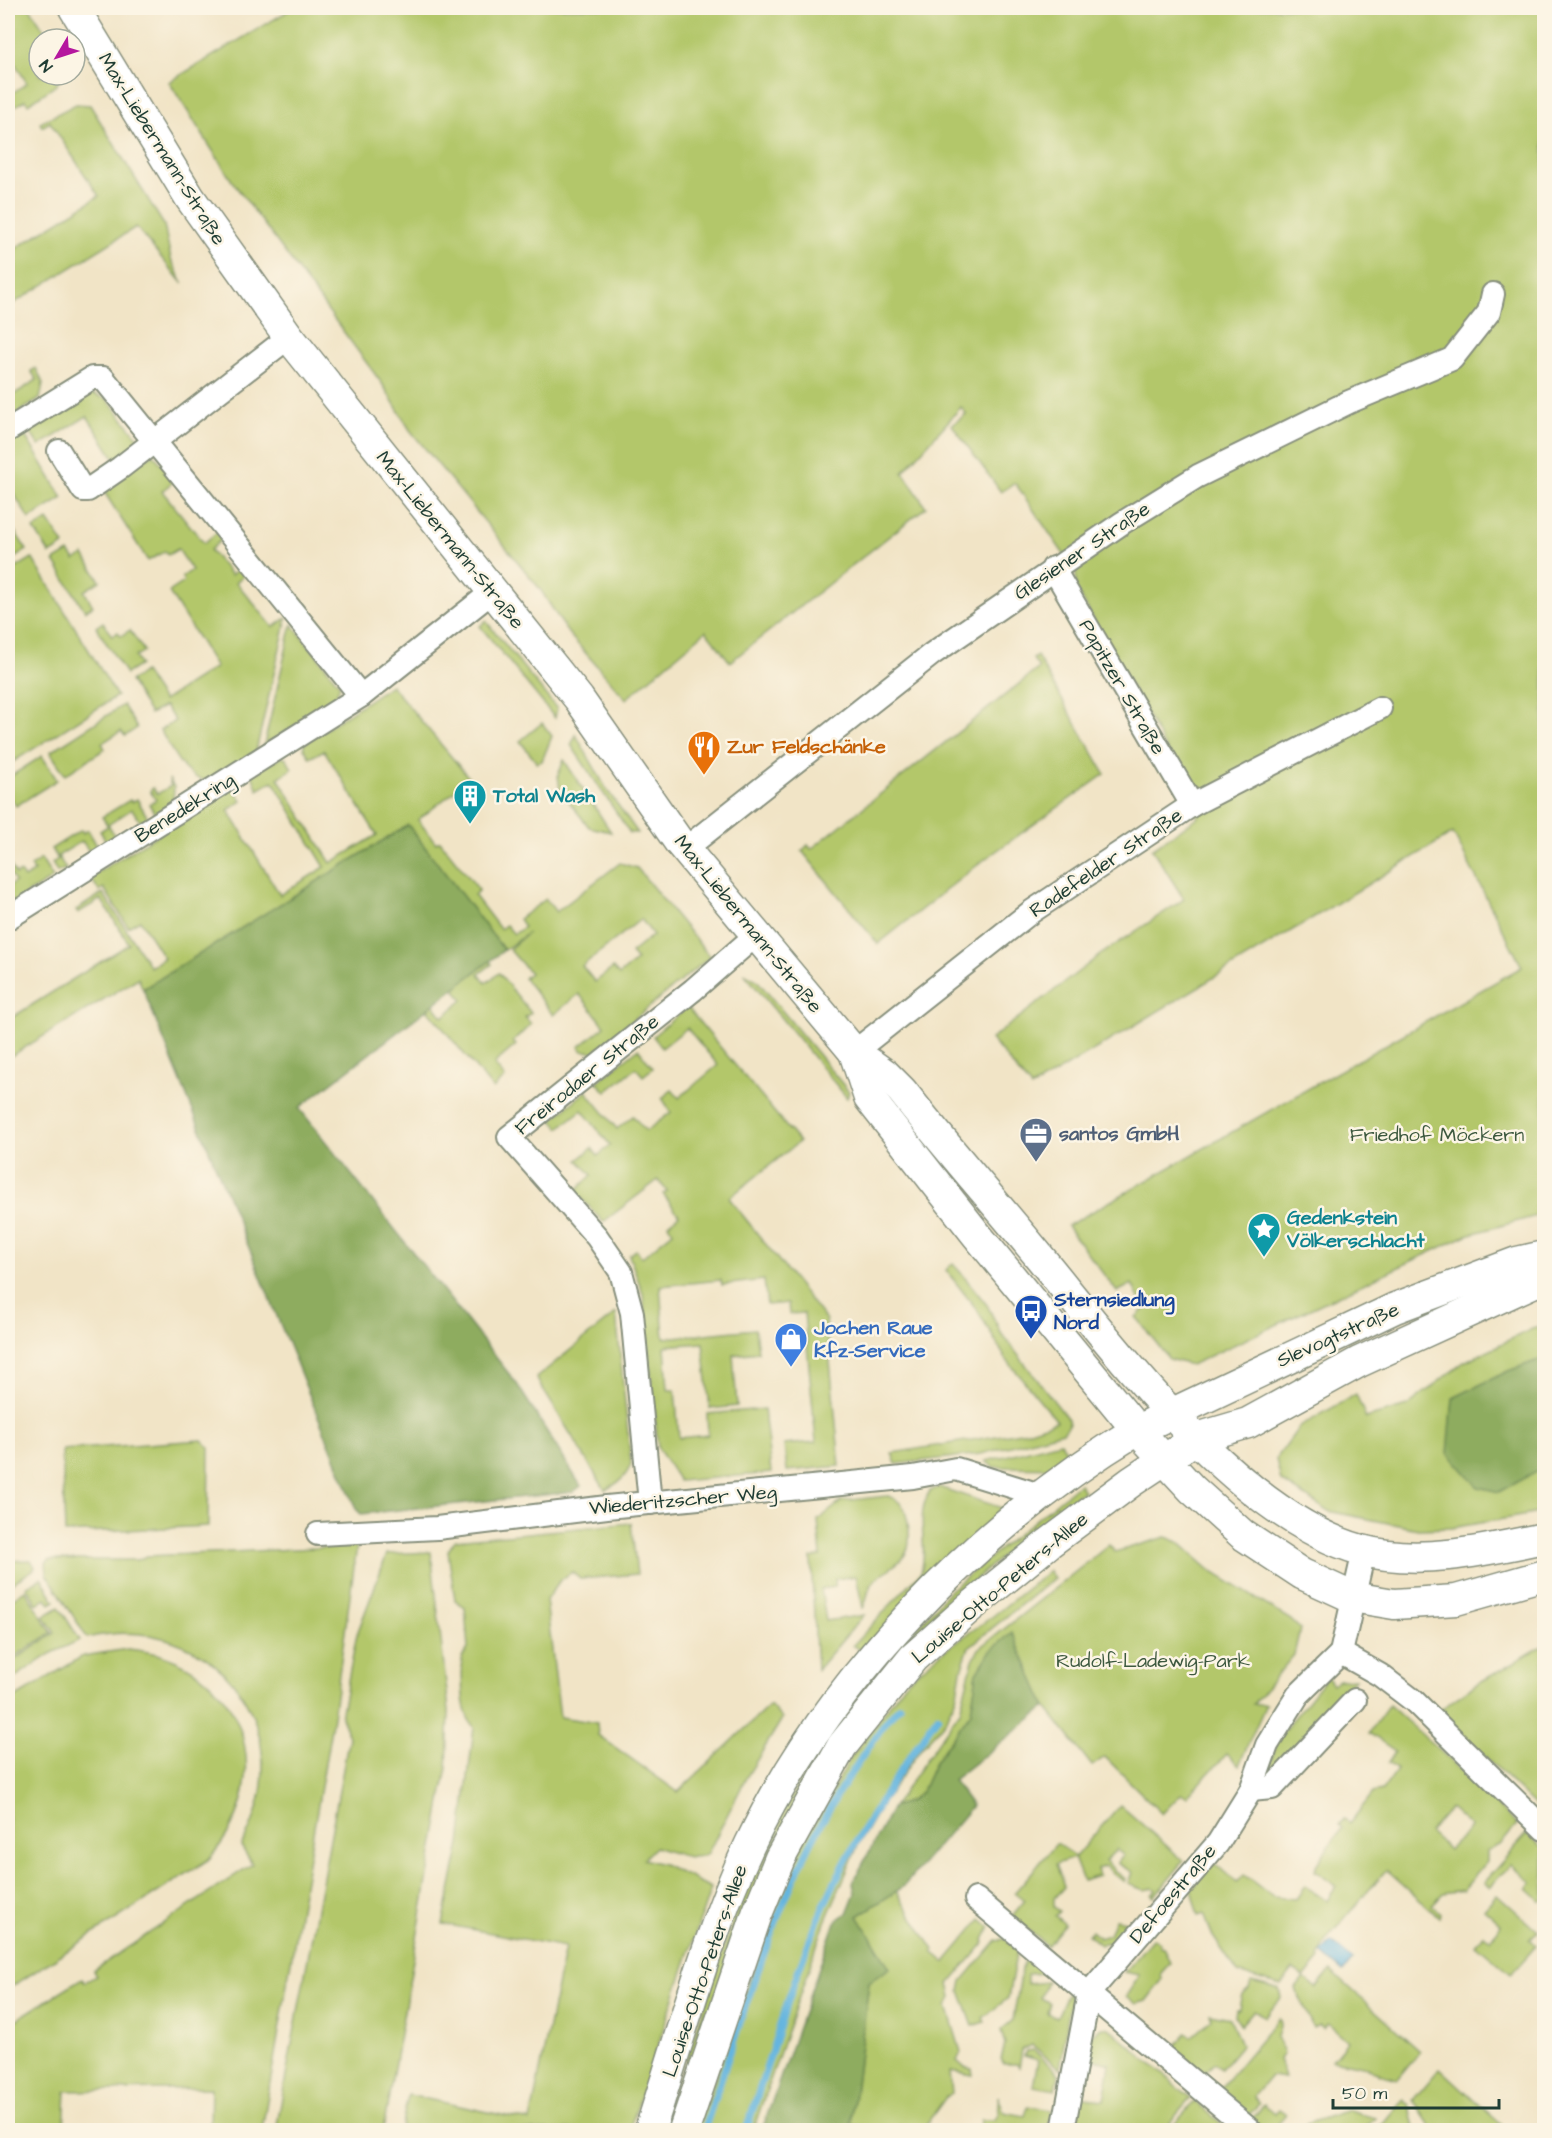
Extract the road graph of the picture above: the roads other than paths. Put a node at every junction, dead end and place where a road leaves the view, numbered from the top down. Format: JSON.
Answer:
{"nodes":[{"id":1,"x":74,"y":8,"type":"edge"},
{"id":2,"x":1493,"y":294,"type":"dead end"},
{"id":3,"x":289,"y":337,"type":"junction"},
{"id":4,"x":8,"y":430,"type":"edge"},
{"id":5,"x":155,"y":441,"type":"junction"},
{"id":6,"x":59,"y":451,"type":"dead end"},
{"id":7,"x":1053,"y":568,"type":"junction"},
{"id":8,"x":492,"y":592,"type":"junction"},
{"id":9,"x":361,"y":696,"type":"junction"},
{"id":10,"x":1380,"y":708,"type":"dead end"},
{"id":11,"x":1192,"y":805,"type":"junction"},
{"id":12,"x":685,"y":849,"type":"junction"},
{"id":13,"x":8,"y":918,"type":"edge"},
{"id":14,"x":756,"y":935,"type":"junction"},
{"id":15,"x":854,"y":1052,"type":"junction"},
{"id":16,"x":1545,"y":1256,"type":"edge"},
{"id":17,"x":1545,"y":1280,"type":"edge"},
{"id":18,"x":1172,"y":1412,"type":"junction"},
{"id":19,"x":1248,"y":1423,"type":"junction"},
{"id":20,"x":1137,"y":1430,"type":"junction"},
{"id":21,"x":1197,"y":1438,"type":"junction"},
{"id":22,"x":1165,"y":1458,"type":"junction"},
{"id":23,"x":1229,"y":1467,"type":"junction"},
{"id":24,"x":1043,"y":1496,"type":"junction"},
{"id":25,"x":650,"y":1503,"type":"junction"},
{"id":26,"x":318,"y":1534,"type":"dead end"},
{"id":27,"x":1545,"y":1538,"type":"edge"},
{"id":28,"x":1364,"y":1551,"type":"junction"},
{"id":29,"x":1545,"y":1575,"type":"edge"},
{"id":30,"x":1352,"y":1597,"type":"junction"},
{"id":31,"x":1341,"y":1653,"type":"junction"},
{"id":32,"x":1355,"y":1700,"type":"dead end"},
{"id":33,"x":1251,"y":1790,"type":"junction"},
{"id":34,"x":1545,"y":1829,"type":"edge"},
{"id":35,"x":976,"y":1899,"type":"dead end"},
{"id":36,"x":1089,"y":1993,"type":"junction"},
{"id":37,"x":650,"y":2130,"type":"edge"},
{"id":38,"x":684,"y":2130,"type":"edge"},
{"id":39,"x":1063,"y":2130,"type":"edge"},
{"id":40,"x":1250,"y":2130,"type":"edge"}],
"edges":[{"from":1,"to":3,"type":"main road","name":"Max-Liebermann-Straße"},
{"from":2,"to":7,"type":"street","name":"Glesiener Straße"},
{"from":3,"to":5,"type":"street"},
{"from":3,"to":8,"type":"main road","name":"Max-Liebermann-Straße"},
{"from":4,"to":5,"type":"street"},
{"from":5,"to":6,"type":"street"},
{"from":5,"to":9,"type":"street"},
{"from":7,"to":11,"type":"street","name":"Papitzer Straße"},
{"from":7,"to":12,"type":"street","name":"Glesiener Straße"},
{"from":8,"to":9,"type":"street","name":"Benedekring"},
{"from":8,"to":12,"type":"main road","name":"Max-Liebermann-Straße"},
{"from":9,"to":13,"type":"street","name":"Benedekring"},
{"from":10,"to":11,"type":"street","name":"Radefelder Straße"},
{"from":11,"to":15,"type":"street","name":"Radefelder Straße"},
{"from":12,"to":14,"type":"main road","name":"Max-Liebermann-Straße"},
{"from":14,"to":15,"type":"main road","name":"Max-Liebermann-Straße"},
{"from":14,"to":25,"type":"street","name":"Freirodaer Straße"},
{"from":15,"to":18,"type":"main road","name":"Max-Liebermann-Straße"},
{"from":15,"to":20,"type":"main road","name":"Max-Liebermann-Straße"},
{"from":16,"to":18,"type":"main road","name":"Slevogtstraße"},
{"from":17,"to":19,"type":"main road","name":"Slevogtstraße"},
{"from":18,"to":20,"type":"main road","name":"Slevogtstraße"},
{"from":18,"to":21,"type":"main road","name":"Max-Liebermann-Straße"},
{"from":19,"to":21,"type":"main road","name":"Slevogtstraße"},
{"from":19,"to":23,"type":"main road"},
{"from":20,"to":22,"type":"main road","name":"Max-Liebermann-Straße"},
{"from":20,"to":24,"type":"main road","name":"Louise-Otto-Peters-Allee"},
{"from":21,"to":22,"type":"main road","name":"Slevogtstraße"},
{"from":21,"to":23,"type":"main road","name":"Max-Liebermann-Straße"},
{"from":22,"to":30,"type":"main road","name":"Max-Liebermann-Straße"},
{"from":22,"to":38,"type":"main road","name":"Louise-Otto-Peters-Allee"},
{"from":23,"to":28,"type":"main road","name":"Max-Liebermann-Straße"},
{"from":24,"to":25,"type":"street","name":"Wiederitzscher Weg"},
{"from":24,"to":37,"type":"main road","name":"Louise-Otto-Peters-Allee"},
{"from":25,"to":26,"type":"street","name":"Wiederitzscher Weg"},
{"from":27,"to":28,"type":"main road","name":"Max-Liebermann-Straße"},
{"from":28,"to":30,"type":"street"},
{"from":29,"to":30,"type":"main road","name":"Max-Liebermann-Straße"},
{"from":30,"to":31,"type":"street"},
{"from":31,"to":33,"type":"street","name":"Defoestraße"},
{"from":31,"to":34,"type":"street"},
{"from":32,"to":33,"type":"street"},
{"from":33,"to":36,"type":"street","name":"Defoestraße"},
{"from":35,"to":36,"type":"street"},
{"from":36,"to":39,"type":"street"},
{"from":36,"to":40,"type":"street"}]}
